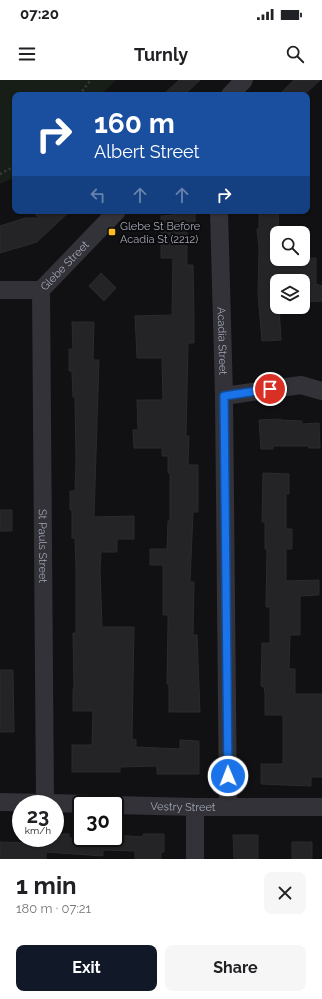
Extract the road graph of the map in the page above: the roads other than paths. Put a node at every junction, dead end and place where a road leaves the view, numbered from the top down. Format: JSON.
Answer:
{"nodes":[{"id":1,"x":244,"y":80,"type":"edge"},
{"id":2,"x":233,"y":92,"type":"edge"},
{"id":3,"x":114,"y":214,"type":"edge"},
{"id":4,"x":219,"y":214,"type":"edge"},
{"id":5,"x":0,"y":290,"type":"edge"},
{"id":6,"x":41,"y":290,"type":"junction"},
{"id":7,"x":322,"y":391,"type":"edge"},
{"id":8,"x":224,"y":396,"type":"junction"},
{"id":9,"x":45,"y":795,"type":"edge"},
{"id":10,"x":0,"y":802,"type":"edge"},
{"id":11,"x":12,"y":802,"type":"edge"},
{"id":12,"x":124,"y":805,"type":"edge"},
{"id":13,"x":228,"y":806,"type":"junction"},
{"id":14,"x":195,"y":807,"type":"junction"},
{"id":15,"x":322,"y":807,"type":"edge"},
{"id":16,"x":195,"y":859,"type":"edge"}],
"edges":[{"from":1,"to":2,"type":"street"},
{"from":3,"to":6,"type":"street","name":"Glebe Street"},
{"from":4,"to":8,"type":"street","name":"Acadia Street"},
{"from":5,"to":6,"type":"street","name":"Glebe Street"},
{"from":6,"to":9,"type":"street","name":"St Pauls Street"},
{"from":7,"to":8,"type":"street"},
{"from":8,"to":13,"type":"street","name":"Acadia Street"},
{"from":10,"to":11,"type":"street"},
{"from":12,"to":14,"type":"street","name":"Vestry Street"},
{"from":13,"to":14,"type":"street","name":"Vestry Street"},
{"from":13,"to":15,"type":"street","name":"Vestry Street"},
{"from":14,"to":16,"type":"street"}]}
